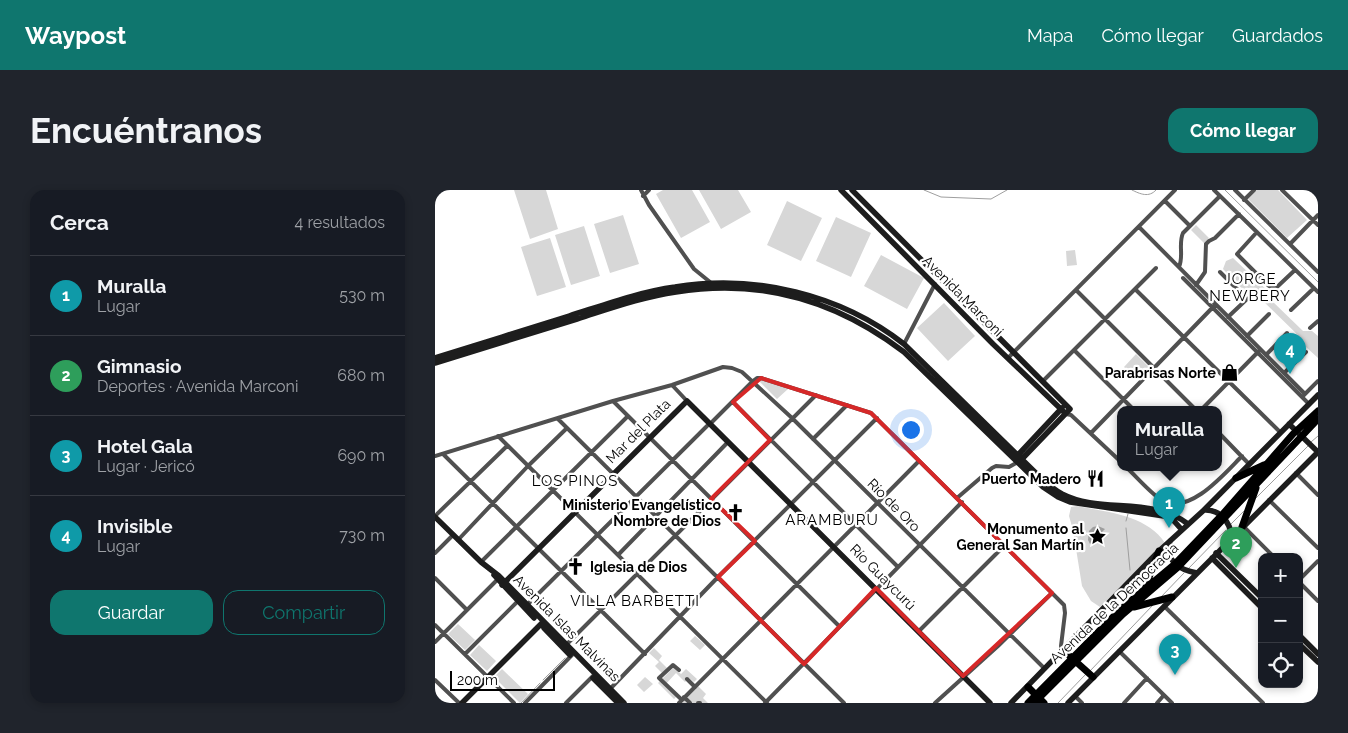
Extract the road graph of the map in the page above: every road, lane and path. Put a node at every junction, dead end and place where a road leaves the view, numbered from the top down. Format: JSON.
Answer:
{"nodes":[{"id":1,"x":641,"y":190,"type":"edge"},
{"id":2,"x":649,"y":190,"type":"edge"},
{"id":3,"x":841,"y":190,"type":"edge"},
{"id":4,"x":852,"y":190,"type":"edge"},
{"id":5,"x":1175,"y":190,"type":"edge"},
{"id":6,"x":1214,"y":190,"type":"edge"},
{"id":7,"x":1235,"y":190,"type":"edge"},
{"id":8,"x":1253,"y":190,"type":"edge"},
{"id":9,"x":1282,"y":190,"type":"edge"},
{"id":10,"x":643,"y":196,"type":"junction"},
{"id":11,"x":1220,"y":196,"type":"junction"},
{"id":12,"x":1244,"y":200,"type":"junction"},
{"id":13,"x":1165,"y":201,"type":"junction"},
{"id":14,"x":1239,"y":214,"type":"junction"},
{"id":15,"x":1318,"y":215,"type":"edge"},
{"id":16,"x":1313,"y":220,"type":"junction"},
{"id":17,"x":1318,"y":225,"type":"edge"},
{"id":18,"x":1139,"y":226,"type":"junction"},
{"id":19,"x":1190,"y":226,"type":"junction"},
{"id":20,"x":1257,"y":232,"type":"junction"},
{"id":21,"x":1290,"y":244,"type":"junction"},
{"id":22,"x":1179,"y":267,"type":"junction"},
{"id":23,"x":1156,"y":268,"type":"dead end"},
{"id":24,"x":1295,"y":270,"type":"junction"},
{"id":25,"x":1220,"y":272,"type":"dead end"},
{"id":26,"x":1318,"y":272,"type":"edge"},
{"id":27,"x":1183,"y":278,"type":"dead end"},
{"id":28,"x":940,"y":279,"type":"junction"},
{"id":29,"x":710,"y":282,"type":"junction"},
{"id":30,"x":935,"y":284,"type":"junction"},
{"id":31,"x":1196,"y":284,"type":"junction"},
{"id":32,"x":1314,"y":288,"type":"junction"},
{"id":33,"x":1135,"y":289,"type":"junction"},
{"id":34,"x":1076,"y":290,"type":"junction"},
{"id":35,"x":1318,"y":292,"type":"edge"},
{"id":36,"x":1214,"y":306,"type":"junction"},
{"id":37,"x":1291,"y":310,"type":"dead end"},
{"id":38,"x":1269,"y":314,"type":"dead end"},
{"id":39,"x":1105,"y":318,"type":"junction"},
{"id":40,"x":1228,"y":318,"type":"junction"},
{"id":41,"x":1318,"y":321,"type":"edge"},
{"id":42,"x":1311,"y":328,"type":"dead end"},
{"id":43,"x":1287,"y":333,"type":"dead end"},
{"id":44,"x":1247,"y":336,"type":"junction"},
{"id":45,"x":1184,"y":338,"type":"junction"},
{"id":46,"x":904,"y":344,"type":"junction"},
{"id":47,"x":1074,"y":350,"type":"junction"},
{"id":48,"x":1259,"y":351,"type":"junction"},
{"id":49,"x":1306,"y":352,"type":"dead end"},
{"id":50,"x":1266,"y":355,"type":"junction"},
{"id":51,"x":1010,"y":356,"type":"junction"},
{"id":52,"x":435,"y":358,"type":"edge"},
{"id":53,"x":435,"y":363,"type":"edge"},
{"id":54,"x":1155,"y":368,"type":"junction"},
{"id":55,"x":1284,"y":373,"type":"junction"},
{"id":56,"x":755,"y":380,"type":"junction"},
{"id":57,"x":1318,"y":380,"type":"edge"},
{"id":58,"x":1229,"y":382,"type":"junction"},
{"id":59,"x":1040,"y":384,"type":"junction"},
{"id":60,"x":672,"y":385,"type":"junction"},
{"id":61,"x":816,"y":395,"type":"junction"},
{"id":62,"x":1304,"y":395,"type":"junction"},
{"id":63,"x":1318,"y":395,"type":"edge"},
{"id":64,"x":1123,"y":400,"type":"junction"},
{"id":65,"x":613,"y":401,"type":"junction"},
{"id":66,"x":687,"y":401,"type":"junction"},
{"id":67,"x":733,"y":402,"type":"junction"},
{"id":68,"x":1309,"y":404,"type":"junction"},
{"id":69,"x":847,"y":405,"type":"junction"},
{"id":70,"x":1117,"y":406,"type":"edge"},
{"id":71,"x":1117,"y":406,"type":"edge"},
{"id":72,"x":1130,"y":406,"type":"edge"},
{"id":73,"x":1192,"y":406,"type":"edge"},
{"id":74,"x":1205,"y":406,"type":"edge"},
{"id":75,"x":1067,"y":411,"type":"junction"},
{"id":76,"x":1318,"y":411,"type":"edge"},
{"id":77,"x":628,"y":416,"type":"junction"},
{"id":78,"x":792,"y":418,"type":"junction"},
{"id":79,"x":877,"y":418,"type":"junction"},
{"id":80,"x":558,"y":419,"type":"junction"},
{"id":81,"x":1318,"y":419,"type":"edge"},
{"id":82,"x":710,"y":424,"type":"junction"},
{"id":83,"x":1289,"y":424,"type":"junction"},
{"id":84,"x":567,"y":428,"type":"junction"},
{"id":85,"x":1280,"y":432,"type":"junction"},
{"id":86,"x":1091,"y":433,"type":"junction"},
{"id":87,"x":1299,"y":434,"type":"junction"},
{"id":88,"x":498,"y":436,"type":"junction"},
{"id":89,"x":1222,"y":436,"type":"edge"},
{"id":90,"x":649,"y":437,"type":"junction"},
{"id":91,"x":813,"y":439,"type":"junction"},
{"id":92,"x":770,"y":440,"type":"junction"},
{"id":93,"x":728,"y":442,"type":"junction"},
{"id":94,"x":507,"y":446,"type":"junction"},
{"id":95,"x":591,"y":452,"type":"junction"},
{"id":96,"x":1318,"y":452,"type":"edge"},
{"id":97,"x":443,"y":454,"type":"junction"},
{"id":98,"x":435,"y":456,"type":"edge"},
{"id":99,"x":1016,"y":456,"type":"junction"},
{"id":100,"x":1242,"y":456,"type":"junction"},
{"id":101,"x":1117,"y":458,"type":"edge"},
{"id":102,"x":919,"y":460,"type":"junction"},
{"id":103,"x":672,"y":461,"type":"junction"},
{"id":104,"x":834,"y":461,"type":"junction"},
{"id":105,"x":747,"y":462,"type":"junction"},
{"id":106,"x":1249,"y":464,"type":"junction"},
{"id":107,"x":1267,"y":464,"type":"junction"},
{"id":108,"x":528,"y":466,"type":"junction"},
{"id":109,"x":1231,"y":467,"type":"junction"},
{"id":110,"x":1130,"y":471,"type":"edge"},
{"id":111,"x":1296,"y":473,"type":"junction"},
{"id":112,"x":613,"y":474,"type":"junction"},
{"id":113,"x":1236,"y":478,"type":"junction"},
{"id":114,"x":692,"y":480,"type":"junction"},
{"id":115,"x":470,"y":481,"type":"junction"},
{"id":116,"x":813,"y":482,"type":"junction"},
{"id":117,"x":1258,"y":483,"type":"junction"},
{"id":118,"x":552,"y":491,"type":"junction"},
{"id":119,"x":1318,"y":495,"type":"edge"},
{"id":120,"x":636,"y":496,"type":"junction"},
{"id":121,"x":957,"y":498,"type":"junction"},
{"id":122,"x":711,"y":499,"type":"junction"},
{"id":123,"x":1269,"y":500,"type":"junction"},
{"id":124,"x":962,"y":502,"type":"junction"},
{"id":125,"x":493,"y":504,"type":"junction"},
{"id":126,"x":791,"y":504,"type":"junction"},
{"id":127,"x":877,"y":504,"type":"junction"},
{"id":128,"x":1204,"y":510,"type":"junction"},
{"id":129,"x":575,"y":513,"type":"junction"},
{"id":130,"x":435,"y":516,"type":"edge"},
{"id":131,"x":656,"y":516,"type":"junction"},
{"id":132,"x":1223,"y":517,"type":"junction"},
{"id":133,"x":855,"y":524,"type":"junction"},
{"id":134,"x":1188,"y":524,"type":"junction"},
{"id":135,"x":516,"y":526,"type":"junction"},
{"id":136,"x":1243,"y":527,"type":"junction"},
{"id":137,"x":1182,"y":530,"type":"junction"},
{"id":138,"x":598,"y":535,"type":"junction"},
{"id":139,"x":676,"y":536,"type":"junction"},
{"id":140,"x":455,"y":537,"type":"junction"},
{"id":141,"x":1232,"y":537,"type":"junction"},
{"id":142,"x":755,"y":541,"type":"junction"},
{"id":143,"x":1170,"y":542,"type":"junction"},
{"id":144,"x":1005,"y":545,"type":"junction"},
{"id":145,"x":920,"y":546,"type":"junction"},
{"id":146,"x":834,"y":547,"type":"junction"},
{"id":147,"x":1318,"y":548,"type":"edge"},
{"id":148,"x":538,"y":549,"type":"junction"},
{"id":149,"x":1159,"y":551,"type":"junction"},
{"id":150,"x":435,"y":553,"type":"edge"},
{"id":151,"x":1270,"y":553,"type":"edge"},
{"id":152,"x":618,"y":555,"type":"junction"},
{"id":153,"x":1214,"y":555,"type":"junction"},
{"id":154,"x":1318,"y":561,"type":"edge"},
{"id":155,"x":481,"y":562,"type":"junction"},
{"id":156,"x":898,"y":566,"type":"junction"},
{"id":157,"x":1177,"y":566,"type":"junction"},
{"id":158,"x":491,"y":572,"type":"junction"},
{"id":159,"x":561,"y":572,"type":"junction"},
{"id":160,"x":1197,"y":573,"type":"junction"},
{"id":161,"x":637,"y":574,"type":"junction"},
{"id":162,"x":718,"y":577,"type":"junction"},
{"id":163,"x":1303,"y":577,"type":"edge"},
{"id":164,"x":435,"y":578,"type":"edge"},
{"id":165,"x":497,"y":580,"type":"junction"},
{"id":166,"x":504,"y":584,"type":"junction"},
{"id":167,"x":797,"y":584,"type":"junction"},
{"id":168,"x":1303,"y":585,"type":"edge"},
{"id":169,"x":876,"y":588,"type":"junction"},
{"id":170,"x":963,"y":588,"type":"junction"},
{"id":171,"x":1144,"y":588,"type":"junction"},
{"id":172,"x":1052,"y":593,"type":"junction"},
{"id":173,"x":1258,"y":594,"type":"edge"},
{"id":174,"x":1172,"y":597,"type":"joint"},
{"id":175,"x":519,"y":600,"type":"junction"},
{"id":176,"x":1318,"y":601,"type":"edge"},
{"id":177,"x":1158,"y":603,"type":"junction"},
{"id":178,"x":1258,"y":604,"type":"edge"},
{"id":179,"x":527,"y":605,"type":"junction"},
{"id":180,"x":1131,"y":608,"type":"junction"},
{"id":181,"x":467,"y":610,"type":"junction"},
{"id":182,"x":601,"y":610,"type":"junction"},
{"id":183,"x":680,"y":617,"type":"junction"},
{"id":184,"x":760,"y":620,"type":"junction"},
{"id":185,"x":542,"y":623,"type":"junction"},
{"id":186,"x":435,"y":625,"type":"edge"},
{"id":187,"x":839,"y":626,"type":"junction"},
{"id":188,"x":919,"y":631,"type":"junction"},
{"id":189,"x":443,"y":633,"type":"junction"},
{"id":190,"x":1009,"y":634,"type":"junction"},
{"id":191,"x":1303,"y":639,"type":"edge"},
{"id":192,"x":435,"y":642,"type":"edge"},
{"id":193,"x":566,"y":645,"type":"junction"},
{"id":194,"x":1303,"y":648,"type":"edge"},
{"id":195,"x":1063,"y":650,"type":"junction"},
{"id":196,"x":1119,"y":651,"type":"junction"},
{"id":197,"x":465,"y":654,"type":"junction"},
{"id":198,"x":645,"y":654,"type":"junction"},
{"id":199,"x":1318,"y":654,"type":"edge"},
{"id":200,"x":573,"y":655,"type":"junction"},
{"id":201,"x":722,"y":658,"type":"junction"},
{"id":202,"x":1075,"y":660,"type":"junction"},
{"id":203,"x":1318,"y":661,"type":"edge"},
{"id":204,"x":804,"y":664,"type":"junction"},
{"id":205,"x":1045,"y":668,"type":"junction"},
{"id":206,"x":679,"y":670,"type":"dead end"},
{"id":207,"x":593,"y":675,"type":"junction"},
{"id":208,"x":963,"y":676,"type":"junction"},
{"id":209,"x":488,"y":677,"type":"junction"},
{"id":210,"x":1093,"y":677,"type":"junction"},
{"id":211,"x":1147,"y":678,"type":"junction"},
{"id":212,"x":687,"y":679,"type":"dead end"},
{"id":213,"x":435,"y":680,"type":"edge"},
{"id":214,"x":695,"y":687,"type":"junction"},
{"id":215,"x":1028,"y":687,"type":"junction"},
{"id":216,"x":608,"y":690,"type":"junction"},
{"id":217,"x":1164,"y":695,"type":"junction"},
{"id":218,"x":1075,"y":696,"type":"junction"},
{"id":219,"x":682,"y":700,"type":"edge"},
{"id":220,"x":1038,"y":700,"type":"edge"},
{"id":221,"x":461,"y":703,"type":"edge"},
{"id":222,"x":514,"y":703,"type":"edge"},
{"id":223,"x":525,"y":703,"type":"edge"},
{"id":224,"x":566,"y":703,"type":"edge"},
{"id":225,"x":618,"y":703,"type":"edge"},
{"id":226,"x":624,"y":703,"type":"edge"},
{"id":227,"x":690,"y":703,"type":"edge"},
{"id":228,"x":766,"y":703,"type":"edge"},
{"id":229,"x":845,"y":703,"type":"edge"},
{"id":230,"x":935,"y":703,"type":"edge"},
{"id":231,"x":990,"y":703,"type":"edge"},
{"id":232,"x":1011,"y":703,"type":"edge"},
{"id":233,"x":1028,"y":703,"type":"edge"},
{"id":234,"x":1068,"y":703,"type":"edge"},
{"id":235,"x":1082,"y":703,"type":"edge"},
{"id":236,"x":1124,"y":703,"type":"edge"},
{"id":237,"x":1157,"y":703,"type":"edge"},
{"id":238,"x":1172,"y":703,"type":"edge"},
{"id":239,"x":1263,"y":703,"type":"edge"}],
"edges":[{"from":1,"to":10,"type":"street"},
{"from":2,"to":10,"type":"street"},
{"from":3,"to":30,"type":"street","name":"Avenida Marconi"},
{"from":4,"to":28,"type":"street","name":"Avenida Marconi"},
{"from":5,"to":13,"type":"street"},
{"from":6,"to":11,"type":"street"},
{"from":7,"to":12,"type":"street"},
{"from":8,"to":12,"type":"street"},
{"from":9,"to":16,"type":"street"},
{"from":10,"to":29,"type":"street"},
{"from":11,"to":14,"type":"street"},
{"from":11,"to":19,"type":"street"},
{"from":12,"to":21,"type":"street"},
{"from":13,"to":18,"type":"street"},
{"from":13,"to":19,"type":"street"},
{"from":14,"to":20,"type":"street"},
{"from":14,"to":31,"type":"street"},
{"from":15,"to":16,"type":"street"},
{"from":16,"to":17,"type":"street"},
{"from":16,"to":21,"type":"street"},
{"from":18,"to":22,"type":"street"},
{"from":18,"to":34,"type":"street"},
{"from":19,"to":22,"type":"street"},
{"from":20,"to":24,"type":"street"},
{"from":20,"to":24,"type":"street"},
{"from":21,"to":26,"type":"street"},
{"from":22,"to":31,"type":"street"},
{"from":23,"to":33,"type":"street"},
{"from":24,"to":32,"type":"street"},
{"from":25,"to":40,"type":"street"},
{"from":27,"to":36,"type":"street"},
{"from":28,"to":30,"type":"street"},
{"from":28,"to":51,"type":"street","name":"Avenida Marconi"},
{"from":29,"to":46,"type":"street"},
{"from":29,"to":52,"type":"street"},
{"from":30,"to":46,"type":"street"},
{"from":30,"to":51,"type":"street","name":"Avenida Marconi"},
{"from":31,"to":36,"type":"street"},
{"from":32,"to":35,"type":"street"},
{"from":32,"to":37,"type":"street"},
{"from":33,"to":39,"type":"street"},
{"from":33,"to":45,"type":"street"},
{"from":34,"to":39,"type":"street"},
{"from":34,"to":51,"type":"street"},
{"from":36,"to":40,"type":"street"},
{"from":36,"to":45,"type":"street"},
{"from":36,"to":48,"type":"street"},
{"from":38,"to":44,"type":"street"},
{"from":39,"to":47,"type":"street"},
{"from":39,"to":54,"type":"street"},
{"from":40,"to":44,"type":"street"},
{"from":41,"to":42,"type":"street"},
{"from":43,"to":50,"type":"street"},
{"from":44,"to":48,"type":"street"},
{"from":45,"to":54,"type":"street"},
{"from":45,"to":58,"type":"street"},
{"from":46,"to":99,"type":"street"},
{"from":47,"to":59,"type":"street"},
{"from":47,"to":64,"type":"street"},
{"from":48,"to":50,"type":"street"},
{"from":48,"to":58,"type":"street"},
{"from":48,"to":62,"type":"street"},
{"from":49,"to":55,"type":"street"},
{"from":50,"to":55,"type":"street"},
{"from":51,"to":59,"type":"street","name":"Avenida Marconi"},
{"from":53,"to":99,"type":"street"},
{"from":54,"to":64,"type":"street"},
{"from":54,"to":73,"type":"street"},
{"from":55,"to":62,"type":"street"},
{"from":56,"to":60,"type":"street","name":"Río de Oro"},
{"from":56,"to":61,"type":"street"},
{"from":56,"to":67,"type":"street"},
{"from":56,"to":78,"type":"street","name":"Río de Oro"},
{"from":57,"to":62,"type":"street"},
{"from":58,"to":74,"type":"street"},
{"from":58,"to":85,"type":"street"},
{"from":59,"to":75,"type":"street","name":"Avenida Marconi"},
{"from":60,"to":65,"type":"street"},
{"from":60,"to":66,"type":"street","name":"Río Guaycurú"},
{"from":61,"to":69,"type":"street"},
{"from":61,"to":78,"type":"street"},
{"from":62,"to":68,"type":"street"},
{"from":63,"to":68,"type":"street","name":"Avenida de la Democracia"},
{"from":64,"to":70,"type":"street"},
{"from":64,"to":72,"type":"street"},
{"from":65,"to":77,"type":"street"},
{"from":65,"to":80,"type":"street"},
{"from":66,"to":82,"type":"street","name":"Río Guaycurú"},
{"from":66,"to":90,"type":"street","name":"Mar del Plata"},
{"from":67,"to":82,"type":"street"},
{"from":67,"to":92,"type":"street"},
{"from":68,"to":83,"type":"street","name":"Avenida de la Democracia"},
{"from":69,"to":79,"type":"street"},
{"from":69,"to":91,"type":"street"},
{"from":71,"to":86,"type":"street"},
{"from":75,"to":86,"type":"street","name":"Avenida Marconi"},
{"from":75,"to":99,"type":"street"},
{"from":76,"to":87,"type":"highway","name":"Avenida de la Democracia"},
{"from":77,"to":90,"type":"street"},
{"from":77,"to":95,"type":"street"},
{"from":78,"to":91,"type":"street","name":"Río de Oro"},
{"from":78,"to":92,"type":"street"},
{"from":79,"to":102,"type":"street"},
{"from":79,"to":104,"type":"street"},
{"from":80,"to":84,"type":"street"},
{"from":80,"to":88,"type":"street"},
{"from":81,"to":87,"type":"highway","name":"Avenida de la Democracia"},
{"from":82,"to":93,"type":"street","name":"Río Guaycurú"},
{"from":82,"to":103,"type":"street"},
{"from":83,"to":85,"type":"street","name":"Avenida de la Democracia"},
{"from":83,"to":87,"type":"street"},
{"from":84,"to":95,"type":"street"},
{"from":84,"to":108,"type":"street"},
{"from":85,"to":106,"type":"street","name":"Avenida de la Democracia"},
{"from":86,"to":101,"type":"street","name":"Avenida Marconi"},
{"from":87,"to":96,"type":"street"},
{"from":87,"to":107,"type":"highway","name":"Avenida de la Democracia"},
{"from":87,"to":117,"type":"highway","name":"Avenida de la Democracia"},
{"from":88,"to":94,"type":"street"},
{"from":88,"to":97,"type":"street"},
{"from":89,"to":100,"type":"street"},
{"from":90,"to":103,"type":"street"},
{"from":90,"to":112,"type":"street","name":"Mar del Plata"},
{"from":91,"to":104,"type":"street","name":"Río de Oro"},
{"from":92,"to":105,"type":"street"},
{"from":92,"to":116,"type":"street"},
{"from":93,"to":105,"type":"street","name":"Río Guaycurú"},
{"from":93,"to":114,"type":"street"},
{"from":94,"to":108,"type":"street"},
{"from":94,"to":115,"type":"street"},
{"from":95,"to":112,"type":"street"},
{"from":95,"to":118,"type":"street"},
{"from":96,"to":111,"type":"street"},
{"from":97,"to":98,"type":"street"},
{"from":97,"to":115,"type":"street"},
{"from":99,"to":121,"type":"street"},
{"from":99,"to":134,"type":"street"},
{"from":99,"to":137,"type":"street"},
{"from":100,"to":106,"type":"street"},
{"from":100,"to":109,"type":"street"},
{"from":102,"to":121,"type":"street"},
{"from":102,"to":127,"type":"street"},
{"from":103,"to":114,"type":"street"},
{"from":103,"to":120,"type":"street"},
{"from":104,"to":116,"type":"street"},
{"from":104,"to":127,"type":"street","name":"Río de Oro"},
{"from":105,"to":122,"type":"street"},
{"from":105,"to":126,"type":"street","name":"Río Guaycurú"},
{"from":106,"to":113,"type":"street","name":"Avenida de la Democracia"},
{"from":107,"to":113,"type":"highway"},
{"from":107,"to":132,"type":"highway","name":"Avenida de la Democracia"},
{"from":108,"to":118,"type":"street"},
{"from":108,"to":125,"type":"street"},
{"from":109,"to":110,"type":"street"},
{"from":109,"to":113,"type":"street"},
{"from":111,"to":119,"type":"street"},
{"from":111,"to":123,"type":"street"},
{"from":112,"to":120,"type":"street"},
{"from":112,"to":129,"type":"street","name":"Mar del Plata"},
{"from":113,"to":128,"type":"street","name":"Avenida de la Democracia"},
{"from":114,"to":122,"type":"street"},
{"from":114,"to":131,"type":"street"},
{"from":115,"to":125,"type":"street"},
{"from":115,"to":130,"type":"street"},
{"from":116,"to":126,"type":"street"},
{"from":116,"to":133,"type":"street"},
{"from":117,"to":132,"type":"highway","name":"Avenida de la Democracia"},
{"from":117,"to":136,"type":"highway"},
{"from":118,"to":129,"type":"street"},
{"from":118,"to":135,"type":"street"},
{"from":120,"to":131,"type":"street"},
{"from":120,"to":138,"type":"street"},
{"from":121,"to":124,"type":"street"},
{"from":122,"to":139,"type":"street"},
{"from":122,"to":142,"type":"street"},
{"from":123,"to":136,"type":"street"},
{"from":123,"to":147,"type":"street"},
{"from":124,"to":144,"type":"street"},
{"from":124,"to":145,"type":"street"},
{"from":125,"to":135,"type":"street"},
{"from":125,"to":140,"type":"street"},
{"from":126,"to":142,"type":"street"},
{"from":126,"to":146,"type":"street","name":"Río Guaycurú"},
{"from":127,"to":133,"type":"street"},
{"from":127,"to":145,"type":"street","name":"Río de Oro"},
{"from":128,"to":132,"type":"street"},
{"from":128,"to":134,"type":"street","name":"Avenida de la Democracia"},
{"from":129,"to":138,"type":"street"},
{"from":129,"to":148,"type":"street","name":"Mar del Plata"},
{"from":130,"to":140,"type":"street","name":"Avenida Islas Malvinas"},
{"from":131,"to":139,"type":"street"},
{"from":131,"to":152,"type":"street"},
{"from":132,"to":141,"type":"street"},
{"from":132,"to":157,"type":"highway","name":"Avenida de la Democracia"},
{"from":133,"to":146,"type":"street"},
{"from":133,"to":156,"type":"street"},
{"from":134,"to":137,"type":"street","name":"Avenida de la Democracia"},
{"from":135,"to":148,"type":"street"},
{"from":135,"to":155,"type":"street"},
{"from":136,"to":141,"type":"street"},
{"from":136,"to":151,"type":"street"},
{"from":137,"to":143,"type":"street","name":"Avenida de la Democracia"},
{"from":138,"to":152,"type":"street"},
{"from":138,"to":159,"type":"street"},
{"from":139,"to":161,"type":"street"},
{"from":139,"to":162,"type":"street"},
{"from":140,"to":150,"type":"street"},
{"from":140,"to":155,"type":"street","name":"Avenida Islas Malvinas"},
{"from":141,"to":153,"type":"street"},
{"from":142,"to":162,"type":"street"},
{"from":142,"to":167,"type":"street"},
{"from":143,"to":149,"type":"street","name":"Avenida de la Democracia"},
{"from":143,"to":157,"type":"street"},
{"from":144,"to":170,"type":"street"},
{"from":144,"to":172,"type":"street"},
{"from":145,"to":156,"type":"street"},
{"from":145,"to":170,"type":"street","name":"Río de Oro"},
{"from":146,"to":167,"type":"street"},
{"from":146,"to":169,"type":"street","name":"Río Guaycurú"},
{"from":148,"to":159,"type":"street"},
{"from":148,"to":166,"type":"street","name":"Mar del Plata"},
{"from":149,"to":171,"type":"highway"},
{"from":149,"to":195,"type":"street","name":"Avenida de la Democracia"},
{"from":152,"to":161,"type":"street"},
{"from":153,"to":160,"type":"street"},
{"from":153,"to":173,"type":"street"},
{"from":153,"to":178,"type":"street"},
{"from":154,"to":163,"type":"street"},
{"from":155,"to":158,"type":"street","name":"Avenida Islas Malvinas"},
{"from":156,"to":169,"type":"street"},
{"from":157,"to":160,"type":"street"},
{"from":157,"to":171,"type":"highway","name":"Avenida de la Democracia"},
{"from":157,"to":180,"type":"highway","name":"Avenida de la Democracia"},
{"from":158,"to":165,"type":"street","name":"Avenida Islas Malvinas"},
{"from":158,"to":166,"type":"street","name":"Avenida Islas Malvinas"},
{"from":159,"to":179,"type":"street"},
{"from":159,"to":182,"type":"street"},
{"from":160,"to":174,"type":"street"},
{"from":161,"to":182,"type":"street"},
{"from":161,"to":183,"type":"street"},
{"from":162,"to":183,"type":"street"},
{"from":162,"to":184,"type":"street"},
{"from":164,"to":181,"type":"street"},
{"from":165,"to":166,"type":"street","name":"Avenida Islas Malvinas"},
{"from":165,"to":181,"type":"street"},
{"from":166,"to":175,"type":"street","name":"Avenida Islas Malvinas"},
{"from":167,"to":184,"type":"street"},
{"from":167,"to":187,"type":"street"},
{"from":168,"to":176,"type":"street"},
{"from":169,"to":187,"type":"street"},
{"from":169,"to":188,"type":"street","name":"Río Guaycurú"},
{"from":170,"to":188,"type":"street"},
{"from":170,"to":190,"type":"street","name":"Río de Oro"},
{"from":171,"to":202,"type":"highway","name":"Avenida de la Democracia"},
{"from":172,"to":190,"type":"street"},
{"from":172,"to":195,"type":"street"},
{"from":174,"to":177,"type":"highway"},
{"from":175,"to":179,"type":"street","name":"Avenida Islas Malvinas"},
{"from":175,"to":185,"type":"street","name":"Avenida Islas Malvinas"},
{"from":175,"to":197,"type":"street"},
{"from":177,"to":180,"type":"highway"},
{"from":177,"to":196,"type":"street"},
{"from":177,"to":239,"type":"street"},
{"from":179,"to":185,"type":"street","name":"Avenida Islas Malvinas"},
{"from":180,"to":202,"type":"highway","name":"Avenida de la Democracia"},
{"from":181,"to":189,"type":"street"},
{"from":182,"to":193,"type":"street"},
{"from":182,"to":198,"type":"street"},
{"from":183,"to":198,"type":"street"},
{"from":183,"to":201,"type":"street"},
{"from":184,"to":201,"type":"street"},
{"from":184,"to":204,"type":"street"},
{"from":185,"to":193,"type":"street","name":"Avenida Islas Malvinas"},
{"from":185,"to":200,"type":"street","name":"Avenida Islas Malvinas"},
{"from":185,"to":209,"type":"street"},
{"from":186,"to":189,"type":"street"},
{"from":187,"to":204,"type":"street"},
{"from":188,"to":208,"type":"street","name":"Río Guaycurú"},
{"from":189,"to":192,"type":"street"},
{"from":189,"to":197,"type":"street"},
{"from":190,"to":205,"type":"street","name":"Río de Oro"},
{"from":190,"to":208,"type":"street"},
{"from":191,"to":199,"type":"street"},
{"from":193,"to":200,"type":"street","name":"Avenida Islas Malvinas"},
{"from":194,"to":203,"type":"street"},
{"from":195,"to":202,"type":"highway"},
{"from":195,"to":205,"type":"street","name":"Avenida de la Democracia"},
{"from":196,"to":210,"type":"street"},
{"from":196,"to":211,"type":"street"},
{"from":197,"to":209,"type":"street"},
{"from":198,"to":216,"type":"street"},
{"from":200,"to":207,"type":"street","name":"Avenida Islas Malvinas"},
{"from":200,"to":223,"type":"street"},
{"from":201,"to":214,"type":"street"},
{"from":201,"to":228,"type":"street"},
{"from":202,"to":210,"type":"highway"},
{"from":202,"to":220,"type":"highway","name":"Avenida de la Democracia"},
{"from":204,"to":228,"type":"street"},
{"from":204,"to":229,"type":"street"},
{"from":205,"to":215,"type":"street","name":"Avenida de la Democracia"},
{"from":206,"to":219,"type":"street"},
{"from":207,"to":216,"type":"street","name":"Avenida Islas Malvinas"},
{"from":207,"to":224,"type":"street"},
{"from":208,"to":230,"type":"street"},
{"from":208,"to":231,"type":"street","name":"Río Guaycurú"},
{"from":209,"to":221,"type":"street"},
{"from":209,"to":222,"type":"street"},
{"from":210,"to":218,"type":"street"},
{"from":211,"to":217,"type":"street"},
{"from":211,"to":236,"type":"street"},
{"from":212,"to":214,"type":"street"},
{"from":213,"to":221,"type":"street"},
{"from":214,"to":219,"type":"street"},
{"from":215,"to":220,"type":"highway"},
{"from":215,"to":232,"type":"street","name":"Avenida de la Democracia"},
{"from":216,"to":225,"type":"street","name":"Avenida Islas Malvinas"},
{"from":216,"to":226,"type":"street","name":"Avenida Islas Malvinas"},
{"from":217,"to":237,"type":"street"},
{"from":217,"to":238,"type":"street"},
{"from":218,"to":234,"type":"street"},
{"from":218,"to":235,"type":"street"},
{"from":219,"to":227,"type":"street"},
{"from":220,"to":233,"type":"highway","name":"Avenida de la Democracia"}]}
